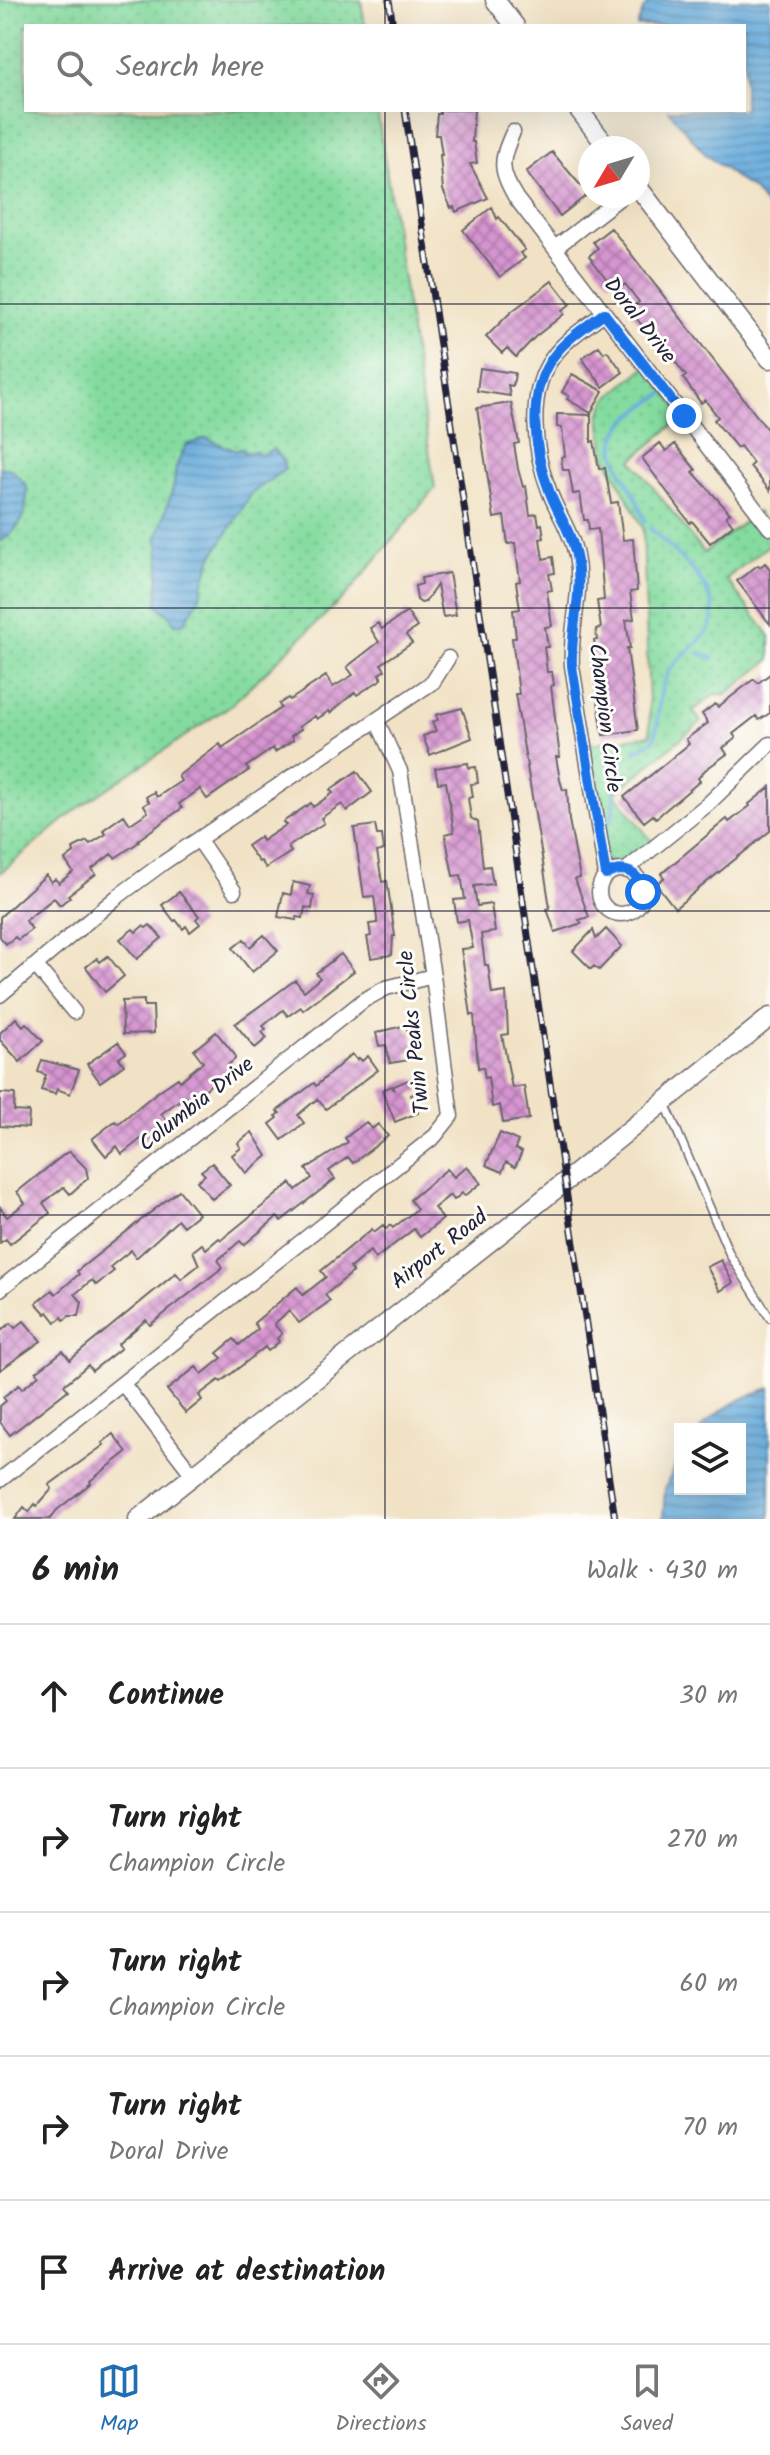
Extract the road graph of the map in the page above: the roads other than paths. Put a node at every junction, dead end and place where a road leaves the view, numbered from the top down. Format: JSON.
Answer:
{"nodes":[{"id":1,"x":495,"y":0,"type":"edge"},
{"id":2,"x":513,"y":24,"type":"edge"},
{"id":3,"x":581,"y":112,"type":"edge"},
{"id":4,"x":513,"y":132,"type":"dead end"},
{"id":5,"x":599,"y":136,"type":"edge"},
{"id":6,"x":650,"y":203,"type":"edge"},
{"id":7,"x":607,"y":208,"type":"edge"},
{"id":8,"x":555,"y":248,"type":"junction"},
{"id":9,"x":604,"y":313,"type":"junction"},
{"id":10,"x":770,"y":359,"type":"edge"},
{"id":11,"x":770,"y":528,"type":"edge"},
{"id":12,"x":448,"y":658,"type":"dead end"},
{"id":13,"x":377,"y":721,"type":"junction"},
{"id":14,"x":770,"y":744,"type":"edge"},
{"id":15,"x":199,"y":840,"type":"junction"},
{"id":16,"x":626,"y":870,"type":"junction"},
{"id":17,"x":606,"y":875,"type":"junction"},
{"id":18,"x":234,"y":891,"type":"dead end"},
{"id":19,"x":36,"y":966,"type":"junction"},
{"id":20,"x":433,"y":976,"type":"junction"},
{"id":21,"x":0,"y":995,"type":"edge"},
{"id":22,"x":74,"y":1012,"type":"dead end"},
{"id":23,"x":770,"y":1017,"type":"edge"},
{"id":24,"x":665,"y":1101,"type":"junction"},
{"id":25,"x":0,"y":1289,"type":"edge"},
{"id":26,"x":770,"y":1318,"type":"edge"},
{"id":27,"x":123,"y":1384,"type":"junction"},
{"id":28,"x":193,"y":1475,"type":"junction"},
{"id":29,"x":0,"y":1480,"type":"edge"},
{"id":30,"x":138,"y":1519,"type":"edge"}],
"edges":[{"from":1,"to":2,"type":"main road"},
{"from":3,"to":5,"type":"main road"},
{"from":4,"to":8,"type":"street","name":"Doral Drive"},
{"from":6,"to":10,"type":"main road"},
{"from":7,"to":8,"type":"street"},
{"from":8,"to":9,"type":"street","name":"Doral Drive"},
{"from":9,"to":11,"type":"street","name":"Doral Drive"},
{"from":9,"to":17,"type":"street","name":"Champion Circle"},
{"from":12,"to":13,"type":"street"},
{"from":13,"to":15,"type":"street"},
{"from":13,"to":20,"type":"street","name":"Twin Peaks Circle"},
{"from":14,"to":16,"type":"street"},
{"from":15,"to":18,"type":"street"},
{"from":15,"to":19,"type":"street"},
{"from":16,"to":17,"type":"street"},
{"from":16,"to":17,"type":"street"},
{"from":19,"to":21,"type":"street"},
{"from":19,"to":22,"type":"street"},
{"from":20,"to":25,"type":"street","name":"Columbia Drive"},
{"from":20,"to":27,"type":"street","name":"Twin Peaks Circle"},
{"from":23,"to":24,"type":"main road","name":"Airport Road"},
{"from":24,"to":26,"type":"lane"},
{"from":24,"to":28,"type":"main road","name":"Airport Road"},
{"from":27,"to":28,"type":"street"},
{"from":27,"to":29,"type":"street","name":"Twin Peaks Circle"},
{"from":28,"to":30,"type":"main road","name":"Airport Road"}]}
